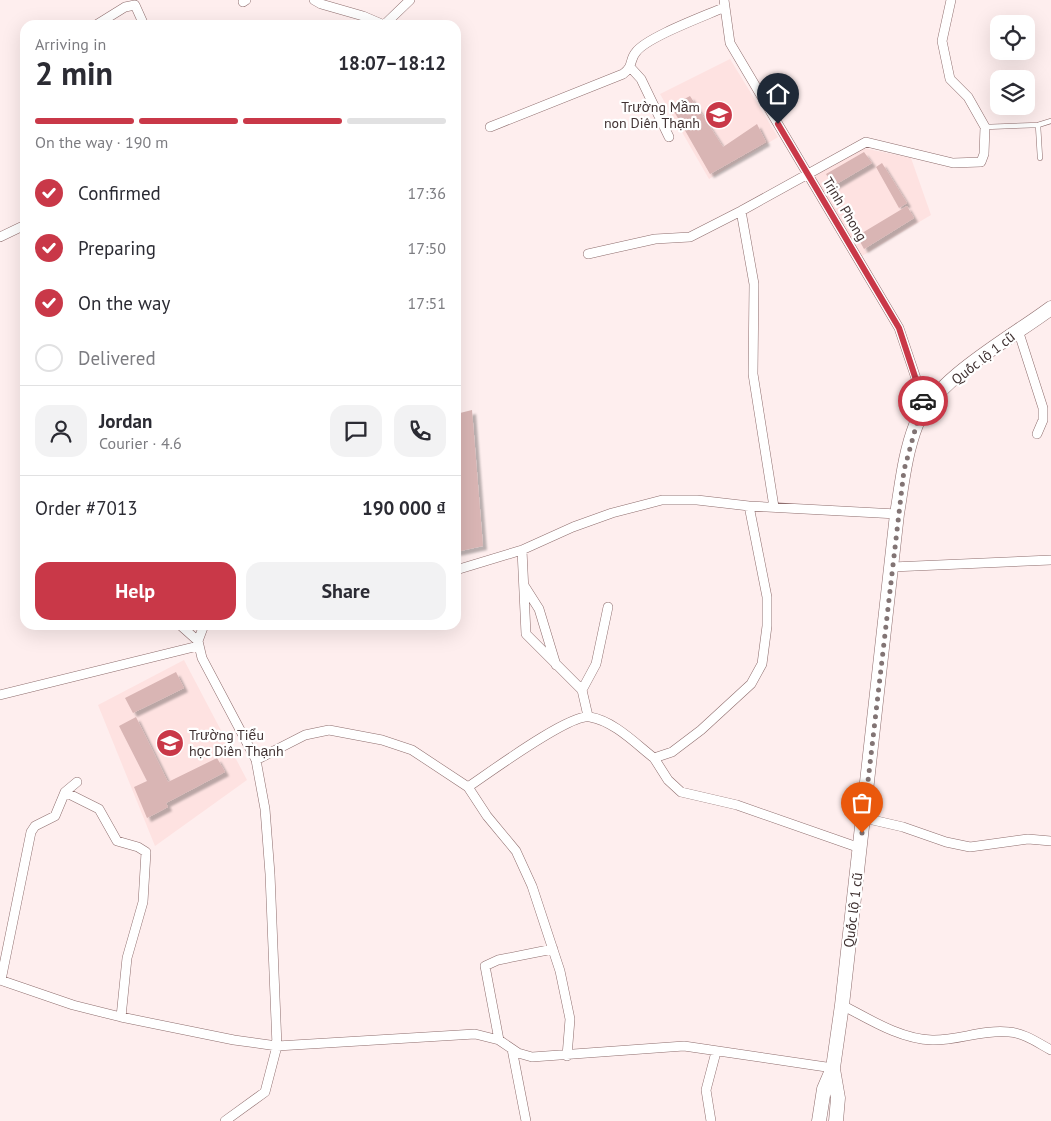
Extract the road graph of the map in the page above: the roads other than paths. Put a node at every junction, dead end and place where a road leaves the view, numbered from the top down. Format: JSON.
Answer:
{"nodes":[{"id":1,"x":314,"y":0,"type":"edge"},
{"id":2,"x":410,"y":0,"type":"edge"},
{"id":3,"x":951,"y":0,"type":"edge"},
{"id":4,"x":725,"y":4,"type":"edge"},
{"id":5,"x":104,"y":20,"type":"edge"},
{"id":6,"x":142,"y":20,"type":"edge"},
{"id":7,"x":370,"y":20,"type":"edge"},
{"id":8,"x":389,"y":20,"type":"edge"},
{"id":9,"x":631,"y":68,"type":"junction"},
{"id":10,"x":1051,"y":121,"type":"edge"},
{"id":11,"x":1038,"y":125,"type":"junction"},
{"id":12,"x":490,"y":127,"type":"dead end"},
{"id":13,"x":985,"y":127,"type":"junction"},
{"id":14,"x":669,"y":137,"type":"dead end"},
{"id":15,"x":1040,"y":158,"type":"dead end"},
{"id":16,"x":807,"y":173,"type":"junction"},
{"id":17,"x":741,"y":211,"type":"junction"},
{"id":18,"x":20,"y":227,"type":"edge"},
{"id":19,"x":0,"y":237,"type":"edge"},
{"id":20,"x":588,"y":254,"type":"dead end"},
{"id":21,"x":1051,"y":308,"type":"edge"},
{"id":22,"x":1018,"y":330,"type":"junction"},
{"id":23,"x":926,"y":408,"type":"junction"},
{"id":24,"x":1037,"y":434,"type":"dead end"},
{"id":25,"x":749,"y":506,"type":"junction"},
{"id":26,"x":774,"y":507,"type":"junction"},
{"id":27,"x":897,"y":514,"type":"junction"},
{"id":28,"x":522,"y":550,"type":"junction"},
{"id":29,"x":1051,"y":560,"type":"edge"},
{"id":30,"x":892,"y":567,"type":"junction"},
{"id":31,"x":461,"y":568,"type":"edge"},
{"id":32,"x":525,"y":587,"type":"junction"},
{"id":33,"x":608,"y":607,"type":"dead end"},
{"id":34,"x":185,"y":630,"type":"edge"},
{"id":35,"x":202,"y":630,"type":"edge"},
{"id":36,"x":198,"y":643,"type":"junction"},
{"id":37,"x":556,"y":665,"type":"junction"},
{"id":38,"x":582,"y":690,"type":"junction"},
{"id":39,"x":0,"y":694,"type":"edge"},
{"id":40,"x":588,"y":716,"type":"junction"},
{"id":41,"x":654,"y":758,"type":"junction"},
{"id":42,"x":256,"y":760,"type":"junction"},
{"id":43,"x":77,"y":782,"type":"dead end"},
{"id":44,"x":468,"y":787,"type":"junction"},
{"id":45,"x":65,"y":792,"type":"junction"},
{"id":46,"x":864,"y":818,"type":"junction"},
{"id":47,"x":1051,"y":841,"type":"edge"},
{"id":48,"x":860,"y":848,"type":"junction"},
{"id":49,"x":553,"y":949,"type":"junction"},
{"id":50,"x":0,"y":980,"type":"edge"},
{"id":51,"x":842,"y":1005,"type":"junction"},
{"id":52,"x":121,"y":1017,"type":"junction"},
{"id":53,"x":499,"y":1040,"type":"junction"},
{"id":54,"x":276,"y":1046,"type":"junction"},
{"id":55,"x":512,"y":1049,"type":"junction"},
{"id":56,"x":1051,"y":1050,"type":"edge"},
{"id":57,"x":716,"y":1052,"type":"junction"},
{"id":58,"x":567,"y":1056,"type":"junction"},
{"id":59,"x":833,"y":1068,"type":"junction"},
{"id":60,"x":225,"y":1121,"type":"edge"},
{"id":61,"x":526,"y":1121,"type":"edge"},
{"id":62,"x":711,"y":1121,"type":"edge"},
{"id":63,"x":819,"y":1121,"type":"edge"},
{"id":64,"x":836,"y":1121,"type":"edge"}],
"edges":[{"from":1,"to":7,"type":"street"},
{"from":2,"to":8,"type":"street"},
{"from":3,"to":13,"type":"street"},
{"from":4,"to":9,"type":"street"},
{"from":4,"to":16,"type":"street","name":"Trịnh Phong"},
{"from":5,"to":6,"type":"street"},
{"from":9,"to":12,"type":"street"},
{"from":9,"to":14,"type":"street"},
{"from":10,"to":11,"type":"lane"},
{"from":11,"to":13,"type":"lane"},
{"from":11,"to":15,"type":"lane"},
{"from":13,"to":16,"type":"street"},
{"from":16,"to":17,"type":"street"},
{"from":16,"to":23,"type":"street","name":"Trịnh Phong"},
{"from":17,"to":20,"type":"street"},
{"from":17,"to":26,"type":"street"},
{"from":18,"to":19,"type":"street"},
{"from":21,"to":22,"type":"main road","name":"Quốc lộ 1 cũ"},
{"from":22,"to":23,"type":"main road","name":"Quốc lộ 1 cũ"},
{"from":22,"to":24,"type":"street"},
{"from":23,"to":27,"type":"main road","name":"Quốc lộ 1 cũ"},
{"from":25,"to":26,"type":"street"},
{"from":25,"to":28,"type":"street"},
{"from":25,"to":41,"type":"street"},
{"from":26,"to":27,"type":"street"},
{"from":27,"to":30,"type":"main road","name":"Quốc lộ 1 cũ"},
{"from":28,"to":31,"type":"street"},
{"from":28,"to":32,"type":"street"},
{"from":29,"to":30,"type":"street"},
{"from":30,"to":46,"type":"main road","name":"Quốc lộ 1 cũ"},
{"from":32,"to":37,"type":"street"},
{"from":32,"to":37,"type":"street"},
{"from":33,"to":38,"type":"street"},
{"from":34,"to":36,"type":"street"},
{"from":35,"to":36,"type":"street"},
{"from":36,"to":39,"type":"street"},
{"from":36,"to":42,"type":"street"},
{"from":37,"to":38,"type":"street"},
{"from":38,"to":40,"type":"street"},
{"from":40,"to":41,"type":"street"},
{"from":40,"to":44,"type":"street"},
{"from":41,"to":48,"type":"street"},
{"from":42,"to":44,"type":"street"},
{"from":42,"to":54,"type":"street"},
{"from":43,"to":45,"type":"street"},
{"from":44,"to":49,"type":"street"},
{"from":45,"to":50,"type":"street"},
{"from":45,"to":52,"type":"street"},
{"from":46,"to":47,"type":"street"},
{"from":46,"to":48,"type":"main road","name":"Quốc lộ 1 cũ"},
{"from":48,"to":51,"type":"main road","name":"Quốc lộ 1 cũ"},
{"from":49,"to":53,"type":"street"},
{"from":49,"to":58,"type":"street"},
{"from":50,"to":52,"type":"street"},
{"from":51,"to":56,"type":"street"},
{"from":51,"to":59,"type":"main road","name":"Quốc lộ 1 cũ"},
{"from":52,"to":54,"type":"street"},
{"from":53,"to":54,"type":"street"},
{"from":53,"to":55,"type":"street"},
{"from":54,"to":60,"type":"street"},
{"from":55,"to":58,"type":"street"},
{"from":55,"to":61,"type":"street"},
{"from":57,"to":58,"type":"street"},
{"from":57,"to":59,"type":"street"},
{"from":57,"to":62,"type":"street"},
{"from":59,"to":63,"type":"main road","name":"Quốc lộ 1 cũ"},
{"from":59,"to":64,"type":"main road","name":"Quốc lộ 1 cũ"}]}
